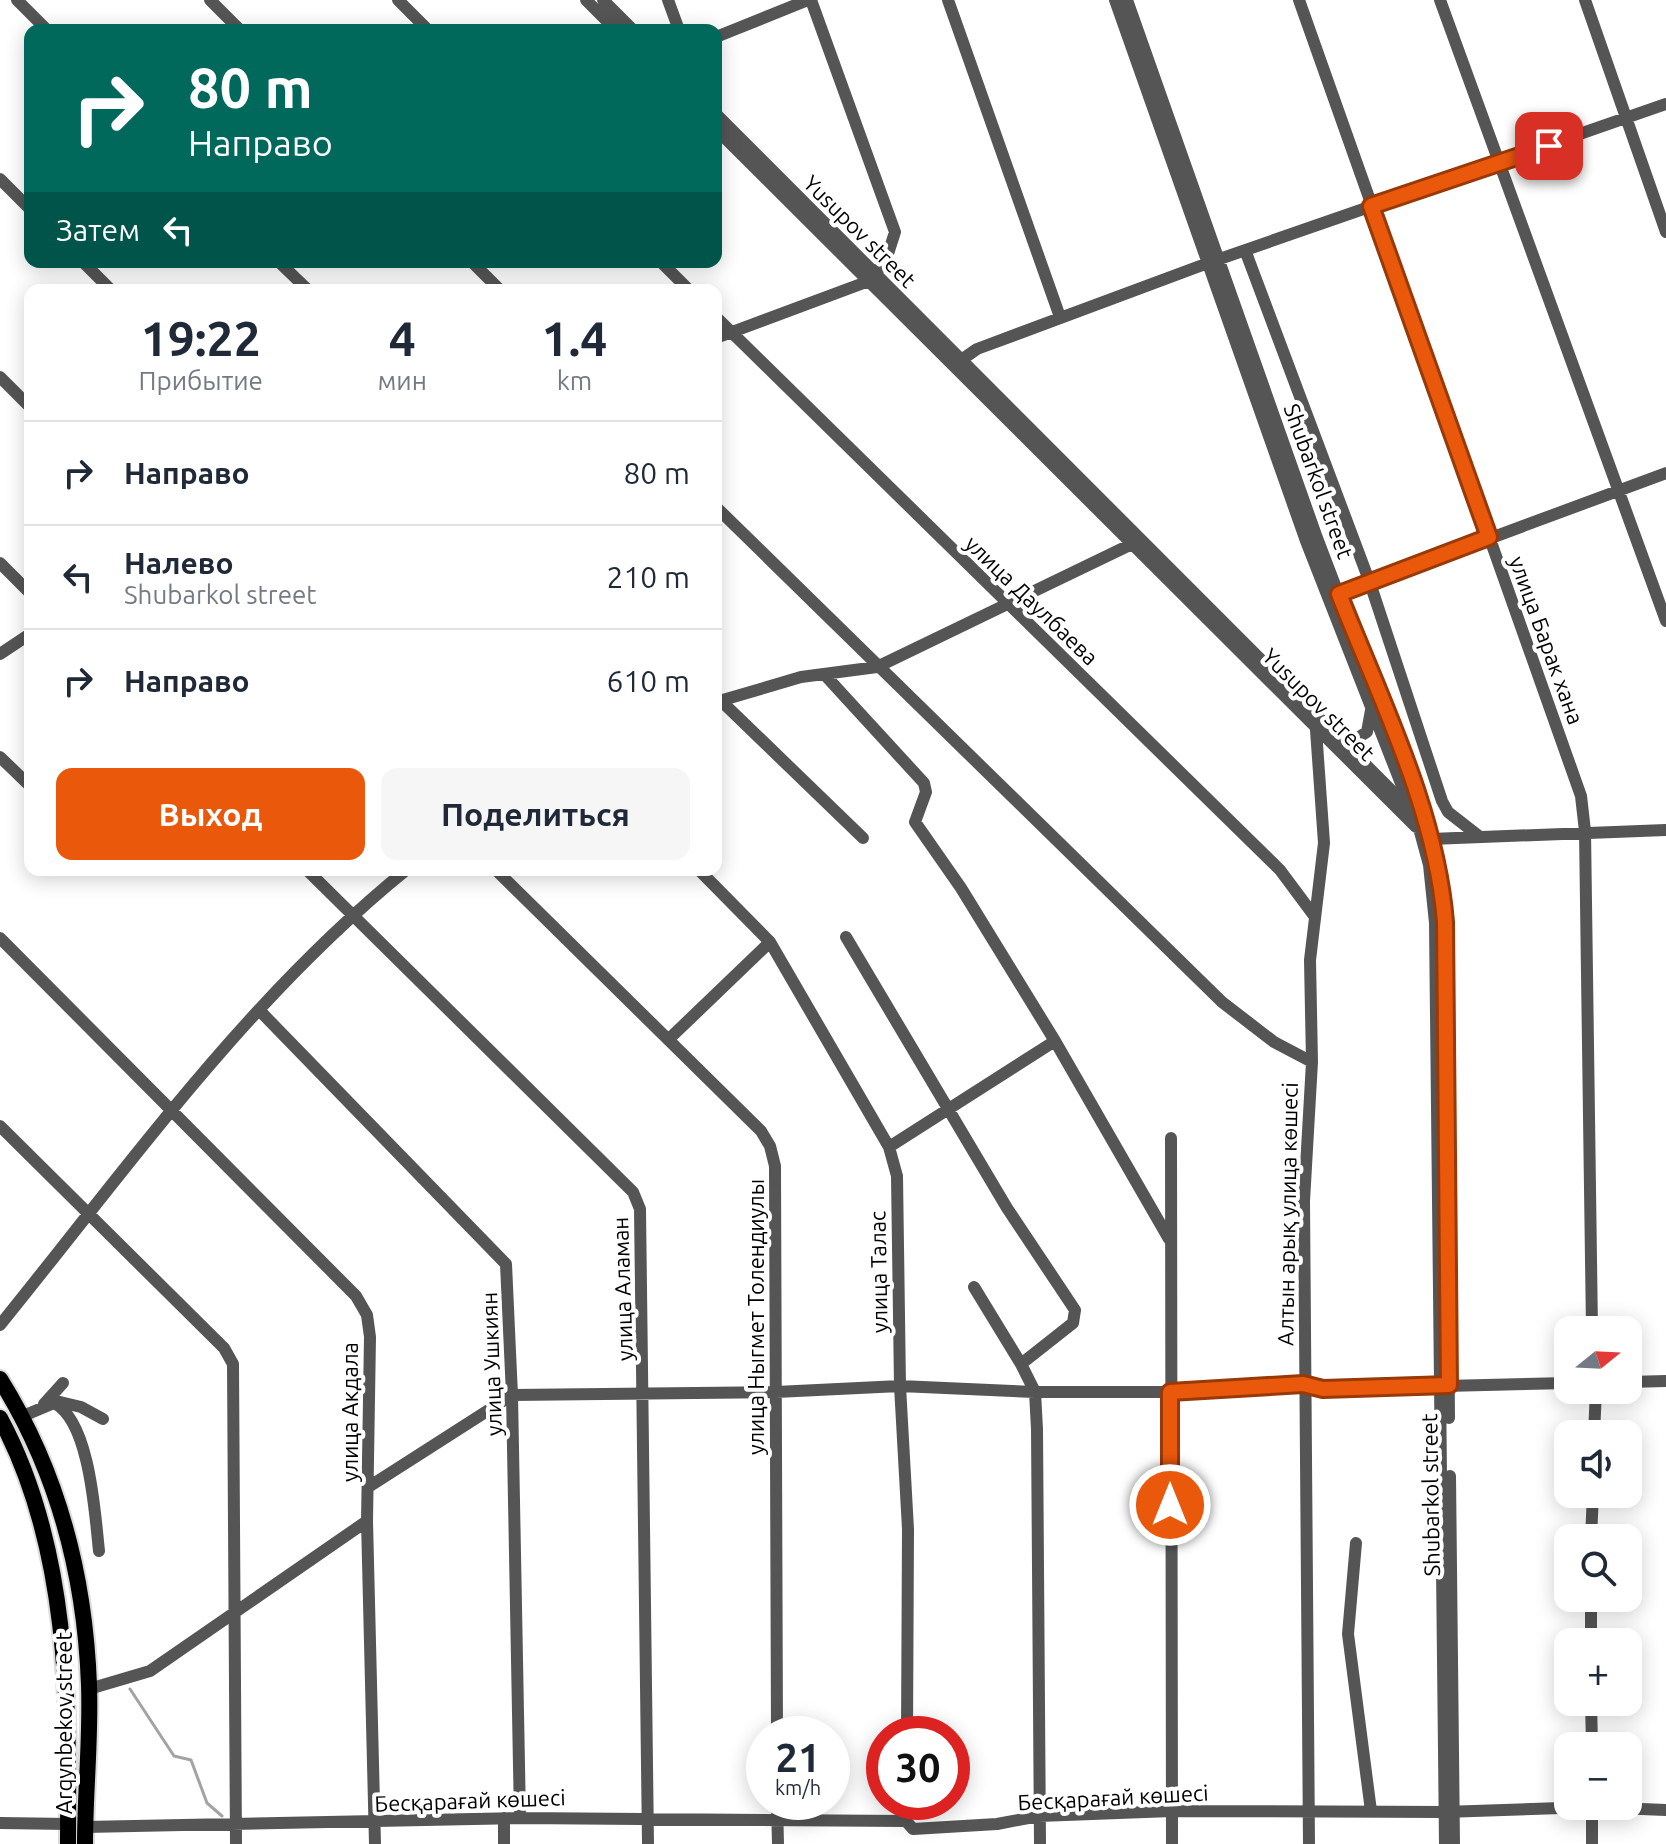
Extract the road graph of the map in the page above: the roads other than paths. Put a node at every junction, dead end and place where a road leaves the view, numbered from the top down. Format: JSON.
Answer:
{"nodes":[{"id":1,"x":17,"y":0,"type":"edge"},
{"id":2,"x":210,"y":0,"type":"edge"},
{"id":3,"x":398,"y":0,"type":"edge"},
{"id":4,"x":586,"y":0,"type":"edge"},
{"id":5,"x":603,"y":0,"type":"edge"},
{"id":6,"x":668,"y":0,"type":"edge"},
{"id":7,"x":809,"y":0,"type":"edge"},
{"id":8,"x":948,"y":0,"type":"edge"},
{"id":9,"x":1115,"y":0,"type":"edge"},
{"id":10,"x":1127,"y":0,"type":"edge"},
{"id":11,"x":1299,"y":0,"type":"edge"},
{"id":12,"x":1440,"y":0,"type":"edge"},
{"id":13,"x":1585,"y":0,"type":"edge"},
{"id":14,"x":41,"y":24,"type":"edge"},
{"id":15,"x":234,"y":24,"type":"edge"},
{"id":16,"x":422,"y":24,"type":"edge"},
{"id":17,"x":610,"y":24,"type":"edge"},
{"id":18,"x":627,"y":24,"type":"edge"},
{"id":19,"x":677,"y":24,"type":"edge"},
{"id":20,"x":722,"y":35,"type":"edge"},
{"id":21,"x":1666,"y":104,"type":"edge"},
{"id":22,"x":1627,"y":119,"type":"junction"},
{"id":23,"x":722,"y":120,"type":"edge"},
{"id":24,"x":722,"y":135,"type":"edge"},
{"id":25,"x":1497,"y":165,"type":"junction"},
{"id":26,"x":0,"y":179,"type":"edge"},
{"id":27,"x":24,"y":203,"type":"edge"},
{"id":28,"x":1371,"y":206,"type":"junction"},
{"id":29,"x":1666,"y":232,"type":"edge"},
{"id":30,"x":1245,"y":250,"type":"junction"},
{"id":31,"x":1214,"y":261,"type":"junction"},
{"id":32,"x":89,"y":268,"type":"edge"},
{"id":33,"x":285,"y":268,"type":"edge"},
{"id":34,"x":478,"y":268,"type":"edge"},
{"id":35,"x":667,"y":268,"type":"edge"},
{"id":36,"x":872,"y":278,"type":"junction"},
{"id":37,"x":105,"y":284,"type":"edge"},
{"id":38,"x":302,"y":284,"type":"edge"},
{"id":39,"x":494,"y":284,"type":"edge"},
{"id":40,"x":683,"y":284,"type":"edge"},
{"id":41,"x":1060,"y":317,"type":"junction"},
{"id":42,"x":722,"y":323,"type":"edge"},
{"id":43,"x":731,"y":332,"type":"junction"},
{"id":44,"x":722,"y":336,"type":"edge"},
{"id":45,"x":956,"y":363,"type":"junction"},
{"id":46,"x":0,"y":377,"type":"edge"},
{"id":47,"x":24,"y":401,"type":"edge"},
{"id":48,"x":1666,"y":473,"type":"edge"},
{"id":49,"x":1621,"y":489,"type":"junction"},
{"id":50,"x":722,"y":513,"type":"edge"},
{"id":51,"x":1489,"y":537,"type":"junction"},
{"id":52,"x":1134,"y":543,"type":"junction"},
{"id":53,"x":0,"y":563,"type":"edge"},
{"id":54,"x":1370,"y":583,"type":"junction"},
{"id":55,"x":24,"y":587,"type":"edge"},
{"id":56,"x":1334,"y":596,"type":"junction"},
{"id":57,"x":1008,"y":606,"type":"junction"},
{"id":58,"x":1666,"y":621,"type":"edge"},
{"id":59,"x":24,"y":638,"type":"edge"},
{"id":60,"x":0,"y":654,"type":"edge"},
{"id":61,"x":877,"y":667,"type":"junction"},
{"id":62,"x":824,"y":674,"type":"junction"},
{"id":63,"x":722,"y":698,"type":"edge"},
{"id":64,"x":1369,"y":699,"type":"junction"},
{"id":65,"x":722,"y":704,"type":"edge"},
{"id":66,"x":1316,"y":730,"type":"junction"},
{"id":67,"x":1341,"y":740,"type":"junction"},
{"id":68,"x":0,"y":757,"type":"edge"},
{"id":69,"x":24,"y":780,"type":"edge"},
{"id":70,"x":1666,"y":830,"type":"edge"},
{"id":71,"x":1585,"y":831,"type":"junction"},
{"id":72,"x":1426,"y":836,"type":"junction"},
{"id":73,"x":1480,"y":837,"type":"junction"},
{"id":74,"x":863,"y":838,"type":"dead end"},
{"id":75,"x":313,"y":876,"type":"edge"},
{"id":76,"x":399,"y":876,"type":"edge"},
{"id":77,"x":502,"y":876,"type":"edge"},
{"id":78,"x":705,"y":876,"type":"edge"},
{"id":79,"x":353,"y":917,"type":"junction"},
{"id":80,"x":1315,"y":917,"type":"junction"},
{"id":81,"x":846,"y":937,"type":"dead end"},
{"id":82,"x":0,"y":938,"type":"edge"},
{"id":83,"x":770,"y":942,"type":"junction"},
{"id":84,"x":259,"y":1010,"type":"junction"},
{"id":85,"x":669,"y":1039,"type":"junction"},
{"id":86,"x":1055,"y":1041,"type":"junction"},
{"id":87,"x":1312,"y":1062,"type":"junction"},
{"id":88,"x":170,"y":1108,"type":"junction"},
{"id":89,"x":951,"y":1108,"type":"junction"},
{"id":90,"x":0,"y":1126,"type":"edge"},
{"id":91,"x":1171,"y":1138,"type":"dead end"},
{"id":92,"x":889,"y":1147,"type":"junction"},
{"id":93,"x":89,"y":1215,"type":"junction"},
{"id":94,"x":1169,"y":1239,"type":"junction"},
{"id":95,"x":974,"y":1287,"type":"dead end"},
{"id":96,"x":1592,"y":1316,"type":"edge"},
{"id":97,"x":0,"y":1325,"type":"edge"},
{"id":98,"x":1021,"y":1364,"type":"junction"},
{"id":99,"x":0,"y":1379,"type":"edge"},
{"id":100,"x":1666,"y":1381,"type":"edge"},
{"id":101,"x":1642,"y":1382,"type":"edge"},
{"id":102,"x":63,"y":1383,"type":"dead end"},
{"id":103,"x":1554,"y":1383,"type":"edge"},
{"id":104,"x":1303,"y":1384,"type":"junction"},
{"id":105,"x":1445,"y":1385,"type":"junction"},
{"id":106,"x":900,"y":1386,"type":"junction"},
{"id":107,"x":776,"y":1392,"type":"junction"},
{"id":108,"x":1035,"y":1392,"type":"junction"},
{"id":109,"x":1170,"y":1392,"type":"junction"},
{"id":110,"x":645,"y":1393,"type":"junction"},
{"id":111,"x":512,"y":1395,"type":"junction"},
{"id":112,"x":49,"y":1404,"type":"junction"},
{"id":113,"x":23,"y":1416,"type":"junction"},
{"id":114,"x":0,"y":1418,"type":"edge"},
{"id":115,"x":103,"y":1419,"type":"dead end"},
{"id":116,"x":370,"y":1486,"type":"junction"},
{"id":117,"x":367,"y":1521,"type":"junction"},
{"id":118,"x":1356,"y":1543,"type":"dead end"},
{"id":119,"x":99,"y":1551,"type":"dead end"},
{"id":120,"x":237,"y":1611,"type":"junction"},
{"id":121,"x":89,"y":1689,"type":"junction"},
{"id":122,"x":777,"y":1716,"type":"edge"},
{"id":123,"x":907,"y":1716,"type":"edge"},
{"id":124,"x":1554,"y":1807,"type":"edge"},
{"id":125,"x":1642,"y":1809,"type":"edge"},
{"id":126,"x":1666,"y":1810,"type":"edge"},
{"id":127,"x":1172,"y":1811,"type":"junction"},
{"id":128,"x":1371,"y":1811,"type":"junction"},
{"id":129,"x":1449,"y":1811,"type":"junction"},
{"id":130,"x":1309,"y":1812,"type":"junction"},
{"id":131,"x":1039,"y":1816,"type":"junction"},
{"id":132,"x":648,"y":1817,"type":"junction"},
{"id":133,"x":504,"y":1818,"type":"junction"},
{"id":134,"x":520,"y":1818,"type":"junction"},
{"id":135,"x":746,"y":1819,"type":"edge"},
{"id":136,"x":777,"y":1820,"type":"edge"},
{"id":137,"x":799,"y":1820,"type":"edge"},
{"id":138,"x":909,"y":1820,"type":"edge"},
{"id":139,"x":1592,"y":1820,"type":"edge"},
{"id":140,"x":0,"y":1823,"type":"edge"},
{"id":141,"x":376,"y":1823,"type":"junction"},
{"id":142,"x":910,"y":1825,"type":"junction"},
{"id":143,"x":236,"y":1826,"type":"junction"},
{"id":144,"x":80,"y":1832,"type":"edge"},
{"id":145,"x":68,"y":1844,"type":"edge"},
{"id":146,"x":236,"y":1844,"type":"edge"},
{"id":147,"x":375,"y":1844,"type":"edge"},
{"id":148,"x":504,"y":1844,"type":"edge"},
{"id":149,"x":648,"y":1844,"type":"edge"},
{"id":150,"x":778,"y":1844,"type":"edge"},
{"id":151,"x":913,"y":1844,"type":"edge"},
{"id":152,"x":1040,"y":1844,"type":"edge"},
{"id":153,"x":1172,"y":1844,"type":"edge"},
{"id":154,"x":1309,"y":1844,"type":"edge"},
{"id":155,"x":1445,"y":1844,"type":"edge"},
{"id":156,"x":1454,"y":1844,"type":"edge"},
{"id":157,"x":1592,"y":1844,"type":"edge"}],
"edges":[{"from":1,"to":14,"type":"street"},
{"from":2,"to":15,"type":"street"},
{"from":3,"to":16,"type":"street"},
{"from":4,"to":17,"type":"street"},
{"from":5,"to":18,"type":"street"},
{"from":6,"to":19,"type":"street"},
{"from":7,"to":20,"type":"street"},
{"from":7,"to":36,"type":"street"},
{"from":8,"to":41,"type":"street"},
{"from":9,"to":31,"type":"street"},
{"from":10,"to":31,"type":"street","name":"Shubarkol street"},
{"from":11,"to":28,"type":"street","name":"улица Барак хана"},
{"from":12,"to":25,"type":"street"},
{"from":13,"to":22,"type":"street"},
{"from":21,"to":22,"type":"street"},
{"from":22,"to":25,"type":"street"},
{"from":22,"to":29,"type":"street"},
{"from":23,"to":36,"type":"street","name":"Yusupov street"},
{"from":24,"to":36,"type":"street","name":"Yusupov street"},
{"from":25,"to":28,"type":"street"},
{"from":25,"to":49,"type":"street"},
{"from":26,"to":27,"type":"street"},
{"from":28,"to":30,"type":"street"},
{"from":28,"to":51,"type":"street","name":"улица Барак хана"},
{"from":30,"to":31,"type":"street"},
{"from":30,"to":54,"type":"street"},
{"from":31,"to":41,"type":"street"},
{"from":31,"to":56,"type":"street","name":"Shubarkol street"},
{"from":32,"to":37,"type":"street"},
{"from":33,"to":38,"type":"street"},
{"from":34,"to":39,"type":"street"},
{"from":35,"to":40,"type":"street"},
{"from":36,"to":43,"type":"street"},
{"from":36,"to":45,"type":"street","name":"Yusupov street"},
{"from":41,"to":45,"type":"street"},
{"from":42,"to":43,"type":"street","name":"улица Даулбаева"},
{"from":43,"to":44,"type":"street"},
{"from":43,"to":57,"type":"street","name":"улица Даулбаева"},
{"from":45,"to":52,"type":"street","name":"Yusupov street"},
{"from":46,"to":47,"type":"street"},
{"from":48,"to":49,"type":"street"},
{"from":49,"to":51,"type":"street"},
{"from":49,"to":58,"type":"street"},
{"from":50,"to":61,"type":"street"},
{"from":51,"to":54,"type":"street"},
{"from":51,"to":71,"type":"street","name":"улица Барак хана"},
{"from":52,"to":57,"type":"street"},
{"from":52,"to":66,"type":"street","name":"Yusupov street"},
{"from":52,"to":67,"type":"street","name":"Yusupov street"},
{"from":53,"to":55,"type":"street"},
{"from":54,"to":56,"type":"street"},
{"from":54,"to":73,"type":"street"},
{"from":56,"to":64,"type":"street","name":"Shubarkol street"},
{"from":56,"to":72,"type":"street","name":"Shubarkol street"},
{"from":57,"to":61,"type":"street"},
{"from":57,"to":80,"type":"street","name":"улица Даулбаева"},
{"from":59,"to":60,"type":"street"},
{"from":61,"to":62,"type":"street"},
{"from":61,"to":87,"type":"street"},
{"from":62,"to":63,"type":"street"},
{"from":62,"to":86,"type":"street"},
{"from":64,"to":67,"type":"street"},
{"from":64,"to":72,"type":"street","name":"Shubarkol street"},
{"from":65,"to":74,"type":"street"},
{"from":66,"to":72,"type":"street","name":"Yusupov street"},
{"from":66,"to":80,"type":"street","name":"Алтын арық улица көшесі"},
{"from":67,"to":72,"type":"street","name":"Yusupov street"},
{"from":68,"to":69,"type":"street"},
{"from":70,"to":71,"type":"street"},
{"from":71,"to":73,"type":"street"},
{"from":71,"to":96,"type":"street","name":"улица Барак хана"},
{"from":72,"to":73,"type":"street"},
{"from":72,"to":105,"type":"street","name":"Shubarkol street"},
{"from":75,"to":79,"type":"street","name":"улица Аламан"},
{"from":76,"to":79,"type":"street"},
{"from":77,"to":85,"type":"street","name":"улица Ныгмет Толендиулы"},
{"from":78,"to":83,"type":"street","name":"улица Талас"},
{"from":79,"to":84,"type":"street"},
{"from":79,"to":110,"type":"street","name":"улица Аламан"},
{"from":80,"to":87,"type":"street","name":"Алтын арық улица көшесі"},
{"from":81,"to":89,"type":"street"},
{"from":82,"to":88,"type":"street","name":"улица Акдала"},
{"from":83,"to":85,"type":"street"},
{"from":83,"to":92,"type":"street","name":"улица Талас"},
{"from":84,"to":88,"type":"street"},
{"from":84,"to":111,"type":"street","name":"улица Ушкиян"},
{"from":85,"to":107,"type":"street","name":"улица Ныгмет Толендиулы"},
{"from":86,"to":89,"type":"street"},
{"from":86,"to":94,"type":"street"},
{"from":87,"to":104,"type":"street","name":"Алтын арық улица көшесі"},
{"from":88,"to":93,"type":"street"},
{"from":88,"to":116,"type":"street","name":"улица Акдала"},
{"from":89,"to":92,"type":"street"},
{"from":89,"to":98,"type":"street"},
{"from":90,"to":93,"type":"street"},
{"from":91,"to":94,"type":"street"},
{"from":92,"to":106,"type":"street","name":"улица Талас"},
{"from":93,"to":97,"type":"street"},
{"from":93,"to":120,"type":"street"},
{"from":94,"to":109,"type":"street"},
{"from":95,"to":98,"type":"street"},
{"from":98,"to":108,"type":"street"},
{"from":99,"to":113,"type":"main road","name":"Arqynbekov street"},
{"from":100,"to":101,"type":"street"},
{"from":102,"to":112,"type":"street"},
{"from":103,"to":105,"type":"street"},
{"from":104,"to":105,"type":"street"},
{"from":104,"to":109,"type":"street"},
{"from":104,"to":130,"type":"street","name":"Алтын арық улица көшесі"},
{"from":105,"to":129,"type":"street","name":"Shubarkol street"},
{"from":106,"to":107,"type":"street"},
{"from":106,"to":108,"type":"street"},
{"from":106,"to":123,"type":"street","name":"улица Талас"},
{"from":107,"to":110,"type":"street"},
{"from":107,"to":122,"type":"street","name":"улица Ныгмет Толендиулы"},
{"from":108,"to":109,"type":"street"},
{"from":108,"to":131,"type":"street"},
{"from":109,"to":127,"type":"street"},
{"from":110,"to":111,"type":"street"},
{"from":110,"to":132,"type":"street","name":"улица Аламан"},
{"from":111,"to":116,"type":"street"},
{"from":111,"to":134,"type":"street","name":"улица Ушкиян"},
{"from":112,"to":113,"type":"street"},
{"from":112,"to":115,"type":"street"},
{"from":112,"to":119,"type":"street"},
{"from":113,"to":121,"type":"main road","name":"Arqynbekov street"},
{"from":114,"to":144,"type":"main road","name":"Arqynbekov street"},
{"from":116,"to":117,"type":"street","name":"улица Акдала"},
{"from":117,"to":120,"type":"street"},
{"from":117,"to":141,"type":"street","name":"улица Акдала"},
{"from":118,"to":128,"type":"street"},
{"from":120,"to":121,"type":"street"},
{"from":120,"to":143,"type":"street"},
{"from":121,"to":144,"type":"main road","name":"Arqynbekov street"},
{"from":124,"to":129,"type":"street","name":"Бесқарағай көшесі"},
{"from":125,"to":126,"type":"street","name":"Бесқарағай көшесі"},
{"from":127,"to":130,"type":"street","name":"Бесқарағай көшесі"},
{"from":127,"to":131,"type":"street","name":"Бесқарағай көшесі"},
{"from":127,"to":153,"type":"street"},
{"from":128,"to":129,"type":"street","name":"Бесқарағай көшесі"},
{"from":128,"to":130,"type":"street","name":"Бесқарағай көшесі"},
{"from":129,"to":155,"type":"street","name":"Shubarkol street"},
{"from":129,"to":156,"type":"street","name":"Shubarkol street"},
{"from":130,"to":154,"type":"street","name":"Алтын арық улица көшесі"},
{"from":131,"to":142,"type":"street","name":"Бесқарағай көшесі"},
{"from":131,"to":152,"type":"street"},
{"from":132,"to":134,"type":"street","name":"Бесқарағай көшесі"},
{"from":132,"to":135,"type":"street","name":"Бесқарағай көшесі"},
{"from":132,"to":149,"type":"street","name":"улица Аламан"},
{"from":133,"to":134,"type":"street","name":"Бесқарағай көшесі"},
{"from":133,"to":141,"type":"street","name":"Бесқарағай көшесі"},
{"from":133,"to":148,"type":"street"},
{"from":136,"to":150,"type":"street"},
{"from":137,"to":142,"type":"street","name":"Бесқарағай көшесі"},
{"from":138,"to":142,"type":"street"},
{"from":139,"to":157,"type":"street"},
{"from":140,"to":144,"type":"street","name":"Бесқарағай көшесі"},
{"from":141,"to":143,"type":"street","name":"Бесқарағай көшесі"},
{"from":141,"to":147,"type":"street","name":"улица Акдала"},
{"from":142,"to":151,"type":"street"},
{"from":143,"to":144,"type":"street","name":"Бесқарағай көшесі"},
{"from":143,"to":146,"type":"street"},
{"from":144,"to":145,"type":"main road","name":"Arqynbekov street"}]}
